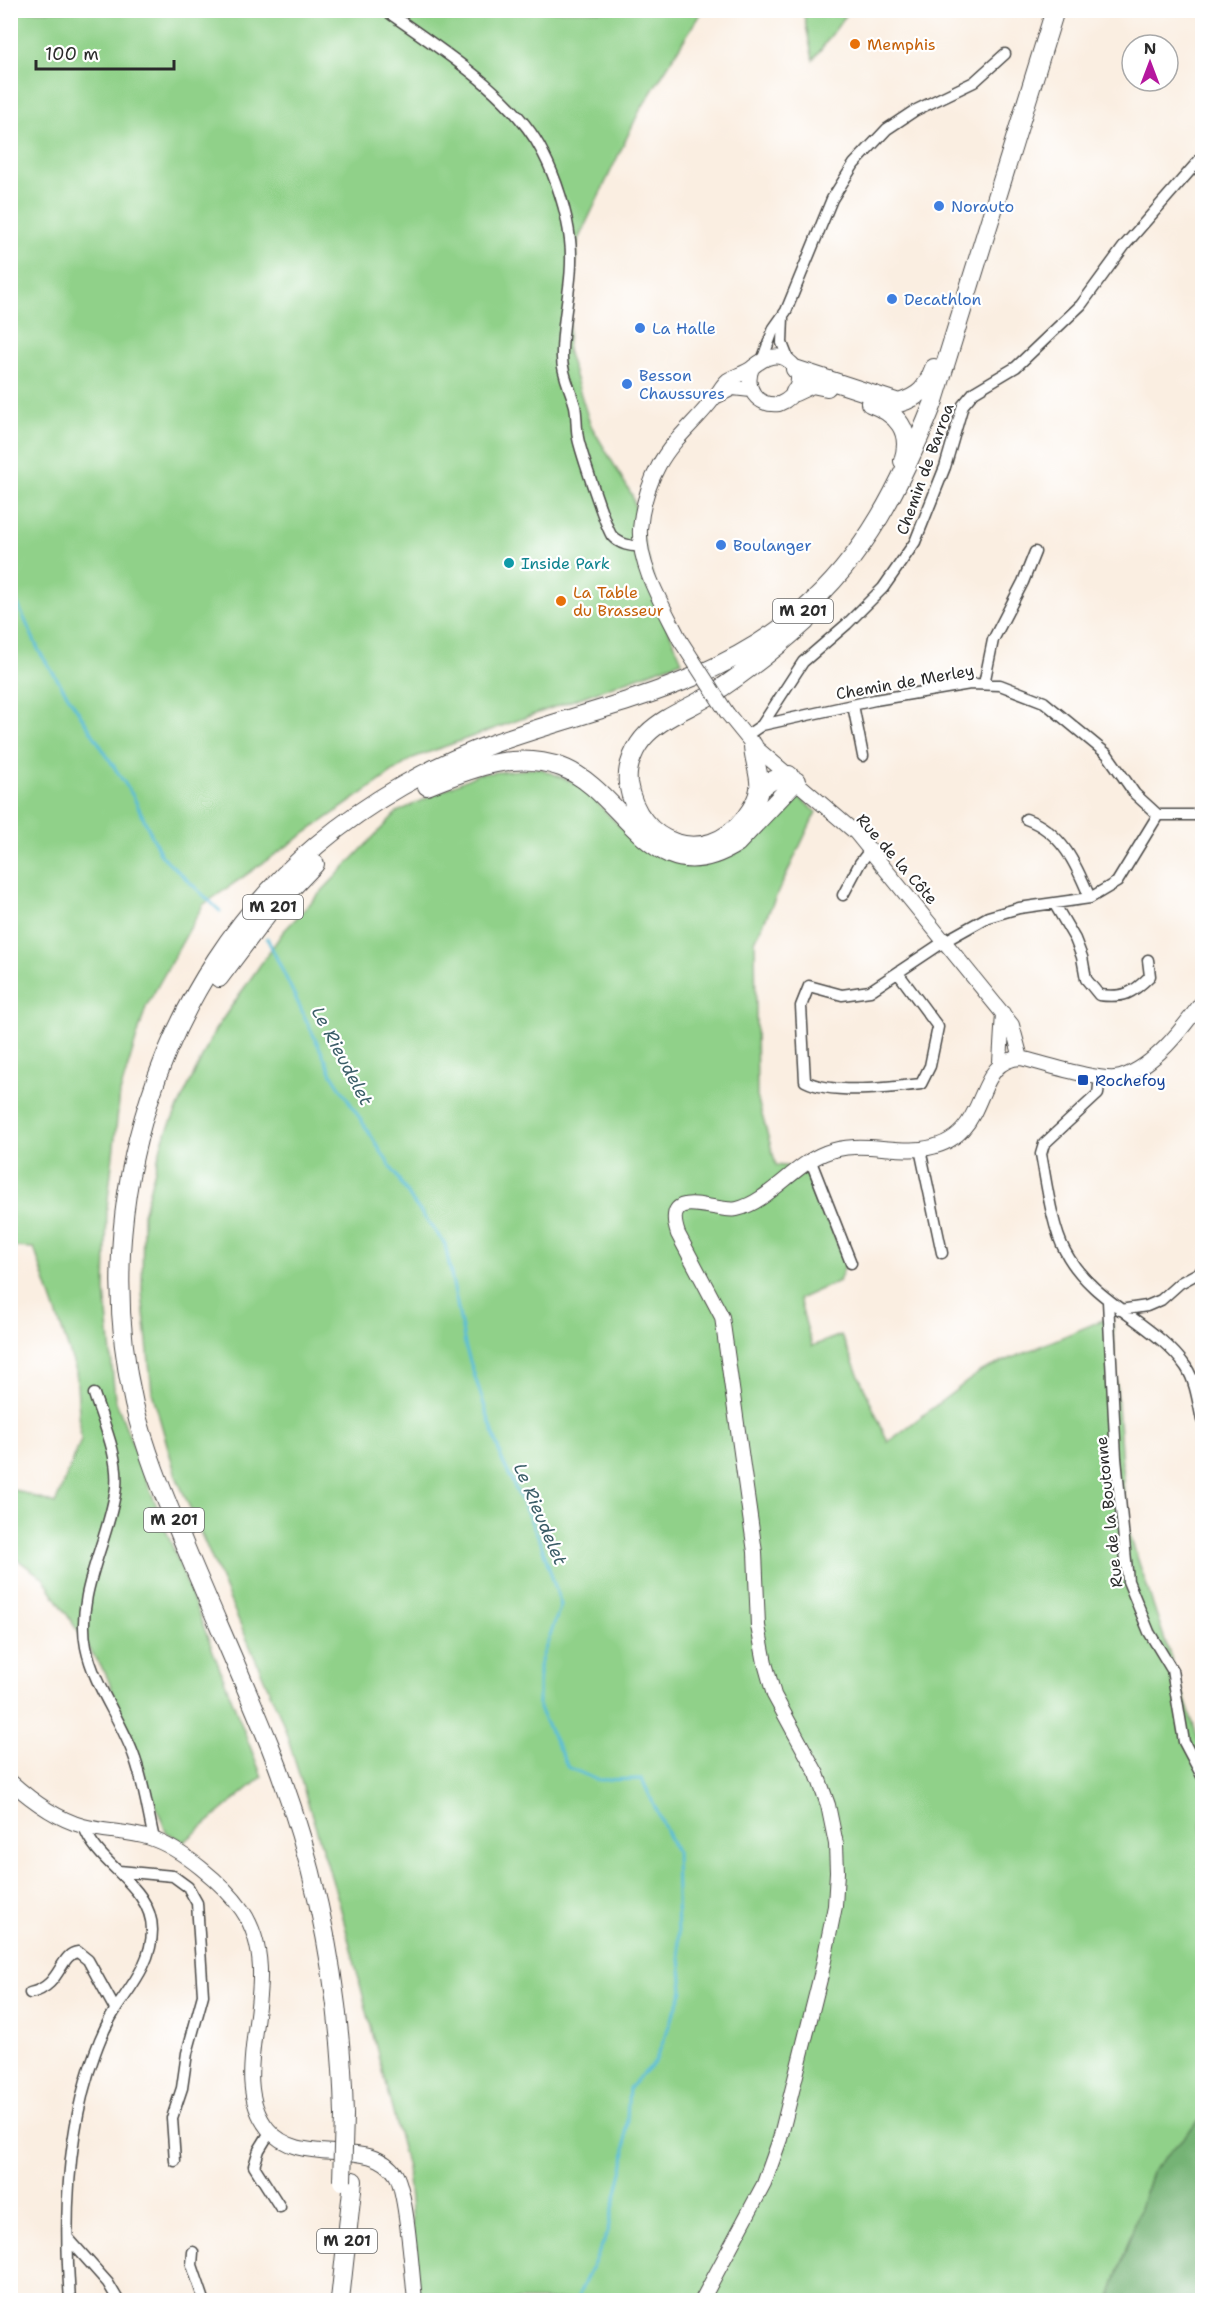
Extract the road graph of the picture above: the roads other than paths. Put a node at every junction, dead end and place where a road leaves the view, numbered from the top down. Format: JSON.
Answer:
{"nodes":[{"id":1,"x":385,"y":10,"type":"edge"},
{"id":2,"x":1055,"y":10,"type":"edge"},
{"id":3,"x":1064,"y":10,"type":"edge"},
{"id":4,"x":1005,"y":54,"type":"dead end"},
{"id":5,"x":1203,"y":157,"type":"edge"},
{"id":6,"x":978,"y":264,"type":"junction"},
{"id":7,"x":783,"y":316,"type":"junction"},
{"id":8,"x":764,"y":358,"type":"junction"},
{"id":9,"x":792,"y":365,"type":"junction"},
{"id":10,"x":752,"y":368,"type":"junction"},
{"id":11,"x":751,"y":390,"type":"junction"},
{"id":12,"x":795,"y":392,"type":"junction"},
{"id":13,"x":716,"y":397,"type":"junction"},
{"id":14,"x":928,"y":434,"type":"junction"},
{"id":15,"x":885,"y":512,"type":"junction"},
{"id":16,"x":641,"y":546,"type":"junction"},
{"id":17,"x":1035,"y":552,"type":"dead end"},
{"id":18,"x":984,"y":684,"type":"junction"},
{"id":19,"x":853,"y":705,"type":"junction"},
{"id":20,"x":762,"y":725,"type":"junction"},
{"id":21,"x":749,"y":740,"type":"junction"},
{"id":22,"x":863,"y":756,"type":"dead end"},
{"id":23,"x":793,"y":778,"type":"junction"},
{"id":24,"x":759,"y":789,"type":"junction"},
{"id":25,"x":414,"y":790,"type":"junction"},
{"id":26,"x":1158,"y":815,"type":"junction"},
{"id":27,"x":1203,"y":815,"type":"edge"},
{"id":28,"x":1026,"y":819,"type":"dead end"},
{"id":29,"x":870,"y":849,"type":"junction"},
{"id":30,"x":843,"y":895,"type":"dead end"},
{"id":31,"x":1090,"y":898,"type":"junction"},
{"id":32,"x":1054,"y":903,"type":"junction"},
{"id":33,"x":945,"y":941,"type":"junction"},
{"id":34,"x":1148,"y":960,"type":"dead end"},
{"id":35,"x":898,"y":973,"type":"junction"},
{"id":36,"x":1203,"y":1002,"type":"edge"},
{"id":37,"x":1004,"y":1013,"type":"junction"},
{"id":38,"x":1021,"y":1058,"type":"junction"},
{"id":39,"x":1000,"y":1062,"type":"junction"},
{"id":40,"x":1100,"y":1077,"type":"junction"},
{"id":41,"x":920,"y":1149,"type":"junction"},
{"id":42,"x":810,"y":1159,"type":"junction"},
{"id":43,"x":942,"y":1253,"type":"dead end"},
{"id":44,"x":851,"y":1263,"type":"dead end"},
{"id":45,"x":1203,"y":1271,"type":"edge"},
{"id":46,"x":1108,"y":1301,"type":"junction"},
{"id":47,"x":1120,"y":1310,"type":"junction"},
{"id":48,"x":94,"y":1394,"type":"dead end"},
{"id":49,"x":1203,"y":1420,"type":"edge"},
{"id":50,"x":1203,"y":1776,"type":"edge"},
{"id":51,"x":10,"y":1781,"type":"edge"},
{"id":52,"x":84,"y":1826,"type":"junction"},
{"id":53,"x":154,"y":1839,"type":"junction"},
{"id":54,"x":119,"y":1871,"type":"junction"},
{"id":55,"x":30,"y":1993,"type":"dead end"},
{"id":56,"x":115,"y":2009,"type":"junction"},
{"id":57,"x":349,"y":2116,"type":"junction"},
{"id":58,"x":270,"y":2132,"type":"junction"},
{"id":59,"x":175,"y":2161,"type":"dead end"},
{"id":60,"x":347,"y":2181,"type":"junction"},
{"id":61,"x":280,"y":2207,"type":"dead end"},
{"id":62,"x":68,"y":2238,"type":"junction"},
{"id":63,"x":193,"y":2252,"type":"dead end"},
{"id":64,"x":70,"y":2301,"type":"edge"},
{"id":65,"x":118,"y":2301,"type":"edge"},
{"id":66,"x":204,"y":2301,"type":"edge"},
{"id":67,"x":330,"y":2301,"type":"edge"},
{"id":68,"x":340,"y":2301,"type":"edge"},
{"id":69,"x":415,"y":2301,"type":"edge"},
{"id":70,"x":702,"y":2301,"type":"edge"}],
"edges":[{"from":1,"to":16,"type":"street"},
{"from":2,"to":6,"type":"highway","number":"M 201"},
{"from":3,"to":14,"type":"highway","number":"M 201"},
{"from":4,"to":7,"type":"street"},
{"from":5,"to":20,"type":"street","name":"Chemin de Barroa"},
{"from":6,"to":9,"type":"highway"},
{"from":6,"to":15,"type":"highway","number":"M 201"},
{"from":7,"to":8,"type":"street"},
{"from":7,"to":9,"type":"street"},
{"from":8,"to":9,"type":"street"},
{"from":8,"to":10,"type":"street"},
{"from":9,"to":12,"type":"street"},
{"from":10,"to":11,"type":"street"},
{"from":10,"to":13,"type":"street"},
{"from":11,"to":12,"type":"street"},
{"from":11,"to":13,"type":"street"},
{"from":12,"to":15,"type":"highway"},
{"from":13,"to":16,"type":"street"},
{"from":14,"to":24,"type":"highway"},
{"from":14,"to":25,"type":"highway","number":"M 201"},
{"from":15,"to":57,"type":"highway","number":"M 201"},
{"from":16,"to":21,"type":"street","name":"Rue de la Côte","bridge":true},
{"from":17,"to":18,"type":"street"},
{"from":18,"to":19,"type":"street","name":"Chemin de Merley"},
{"from":18,"to":26,"type":"street","name":"Chemin de Merley"},
{"from":19,"to":20,"type":"street","name":"Chemin de Merley"},
{"from":19,"to":22,"type":"street"},
{"from":20,"to":21,"type":"street","name":"Chemin de Merley"},
{"from":21,"to":23,"type":"street","name":"Rue de la Côte"},
{"from":21,"to":24,"type":"highway"},
{"from":23,"to":24,"type":"highway"},
{"from":23,"to":25,"type":"highway"},
{"from":23,"to":29,"type":"street","name":"Rue de la Côte"},
{"from":25,"to":57,"type":"highway","number":"M 201"},
{"from":26,"to":27,"type":"street"},
{"from":26,"to":31,"type":"street"},
{"from":28,"to":31,"type":"street"},
{"from":29,"to":30,"type":"street"},
{"from":29,"to":33,"type":"street","name":"Rue de la Côte"},
{"from":31,"to":32,"type":"street"},
{"from":32,"to":33,"type":"street"},
{"from":32,"to":34,"type":"street"},
{"from":33,"to":35,"type":"street"},
{"from":33,"to":37,"type":"street","name":"Rue de la Côte"},
{"from":35,"to":35,"type":"street"},
{"from":36,"to":40,"type":"street"},
{"from":37,"to":38,"type":"street","name":"Rue de la Côte"},
{"from":37,"to":39,"type":"street"},
{"from":38,"to":39,"type":"street"},
{"from":38,"to":40,"type":"street"},
{"from":39,"to":41,"type":"street"},
{"from":40,"to":46,"type":"street"},
{"from":41,"to":42,"type":"street"},
{"from":41,"to":43,"type":"street"},
{"from":42,"to":44,"type":"street"},
{"from":42,"to":70,"type":"street"},
{"from":45,"to":47,"type":"street"},
{"from":46,"to":47,"type":"street"},
{"from":46,"to":50,"type":"street","name":"Rue de la Boutonne"},
{"from":47,"to":49,"type":"street"},
{"from":48,"to":53,"type":"street"},
{"from":51,"to":52,"type":"street"},
{"from":52,"to":53,"type":"street"},
{"from":52,"to":54,"type":"street"},
{"from":53,"to":58,"type":"street"},
{"from":54,"to":56,"type":"street"},
{"from":54,"to":59,"type":"street"},
{"from":55,"to":56,"type":"street"},
{"from":56,"to":62,"type":"street"},
{"from":57,"to":60,"type":"highway","number":"M 201","bridge":true},
{"from":58,"to":61,"type":"street"},
{"from":58,"to":69,"type":"street"},
{"from":60,"to":67,"type":"highway","number":"M 201"},
{"from":60,"to":68,"type":"highway","number":"M 201"},
{"from":62,"to":64,"type":"street"},
{"from":62,"to":65,"type":"street"},
{"from":63,"to":66,"type":"street"}]}
